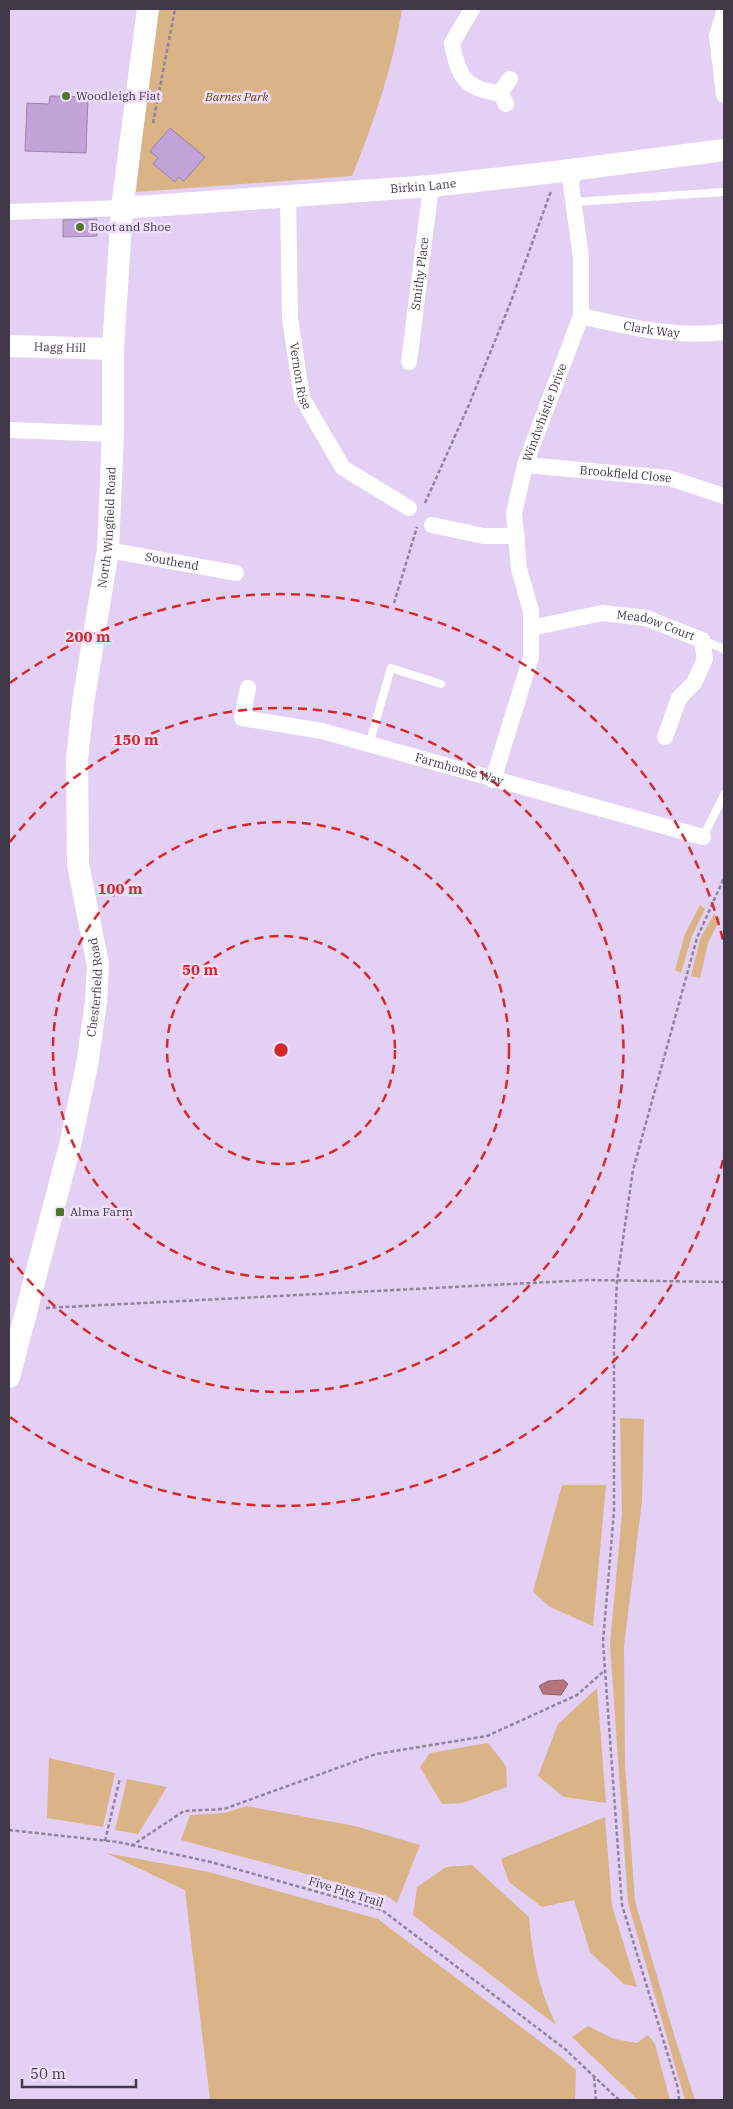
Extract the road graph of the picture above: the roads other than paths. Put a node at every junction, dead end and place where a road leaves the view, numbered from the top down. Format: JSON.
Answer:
{"nodes":[{"id":1,"x":148,"y":9,"type":"edge"},
{"id":2,"x":472,"y":9,"type":"edge"},
{"id":3,"x":724,"y":12,"type":"edge"},
{"id":4,"x":505,"y":92,"type":"dead end"},
{"id":5,"x":724,"y":94,"type":"edge"},
{"id":6,"x":724,"y":150,"type":"edge"},
{"id":7,"x":564,"y":171,"type":"junction"},
{"id":8,"x":430,"y":186,"type":"junction"},
{"id":9,"x":724,"y":192,"type":"edge"},
{"id":10,"x":288,"y":197,"type":"junction"},
{"id":11,"x":574,"y":202,"type":"junction"},
{"id":12,"x":122,"y":208,"type":"junction"},
{"id":13,"x":9,"y":212,"type":"edge"},
{"id":14,"x":581,"y":316,"type":"junction"},
{"id":15,"x":724,"y":332,"type":"edge"},
{"id":16,"x":9,"y":346,"type":"edge"},
{"id":17,"x":113,"y":349,"type":"junction"},
{"id":18,"x":409,"y":362,"type":"dead end"},
{"id":19,"x":10,"y":430,"type":"edge"},
{"id":20,"x":113,"y":434,"type":"junction"},
{"id":21,"x":525,"y":465,"type":"junction"},
{"id":22,"x":724,"y":496,"type":"edge"},
{"id":23,"x":416,"y":508,"type":"road end"},
{"id":24,"x":425,"y":526,"type":"road end"},
{"id":25,"x":516,"y":536,"type":"junction"},
{"id":26,"x":108,"y":550,"type":"junction"},
{"id":27,"x":236,"y":573,"type":"dead end"},
{"id":28,"x":531,"y":628,"type":"junction"},
{"id":29,"x":702,"y":640,"type":"junction"},
{"id":30,"x":724,"y":650,"type":"edge"},
{"id":31,"x":440,"y":684,"type":"dead end"},
{"id":32,"x":248,"y":688,"type":"dead end"},
{"id":33,"x":83,"y":703,"type":"joint"},
{"id":34,"x":665,"y":738,"type":"dead end"},
{"id":35,"x":369,"y":745,"type":"junction"},
{"id":36,"x":493,"y":780,"type":"junction"},
{"id":37,"x":724,"y":795,"type":"edge"},
{"id":38,"x":703,"y":837,"type":"joint"},
{"id":39,"x":9,"y":1377,"type":"edge"}],
"edges":[{"from":1,"to":12,"type":"main road","name":"North Wingfield Road"},
{"from":2,"to":4,"type":"street"},
{"from":3,"to":5,"type":"street"},
{"from":6,"to":7,"type":"main road","name":"Birkin Lane"},
{"from":7,"to":8,"type":"main road","name":"Birkin Lane"},
{"from":7,"to":11,"type":"street","name":"Windwhistle Drive"},
{"from":8,"to":10,"type":"main road","name":"Birkin Lane"},
{"from":8,"to":18,"type":"street","name":"Smithy Place"},
{"from":9,"to":11,"type":"lane"},
{"from":10,"to":12,"type":"main road","name":"Birkin Lane"},
{"from":10,"to":23,"type":"street","name":"Vernon Rise"},
{"from":11,"to":14,"type":"street","name":"Windwhistle Drive"},
{"from":12,"to":13,"type":"street"},
{"from":12,"to":17,"type":"main road","name":"North Wingfield Road"},
{"from":14,"to":15,"type":"street","name":"Clark Way"},
{"from":14,"to":21,"type":"street","name":"Windwhistle Drive"},
{"from":16,"to":17,"type":"main road","name":"Hagg Hill"},
{"from":17,"to":20,"type":"main road","name":"North Wingfield Road"},
{"from":19,"to":20,"type":"street"},
{"from":20,"to":26,"type":"main road","name":"North Wingfield Road"},
{"from":21,"to":22,"type":"street","name":"Brookfield Close"},
{"from":21,"to":25,"type":"street","name":"Windwhistle Drive"},
{"from":24,"to":25,"type":"street"},
{"from":25,"to":28,"type":"street","name":"Windwhistle Drive"},
{"from":26,"to":27,"type":"street","name":"Southend"},
{"from":26,"to":33,"type":"main road","name":"North Wingfield Road"},
{"from":28,"to":29,"type":"street","name":"Meadow Court"},
{"from":28,"to":36,"type":"street","name":"Windwhistle Drive"},
{"from":29,"to":30,"type":"lane"},
{"from":29,"to":34,"type":"street","name":"Meadow Court"},
{"from":31,"to":35,"type":"lane"},
{"from":32,"to":35,"type":"street","name":"Farmhouse Way"},
{"from":33,"to":39,"type":"main road","name":"Chesterfield Road"},
{"from":35,"to":36,"type":"street","name":"Farmhouse Way"},
{"from":36,"to":38,"type":"street","name":"Farmhouse Way"},
{"from":37,"to":38,"type":"lane"}]}
